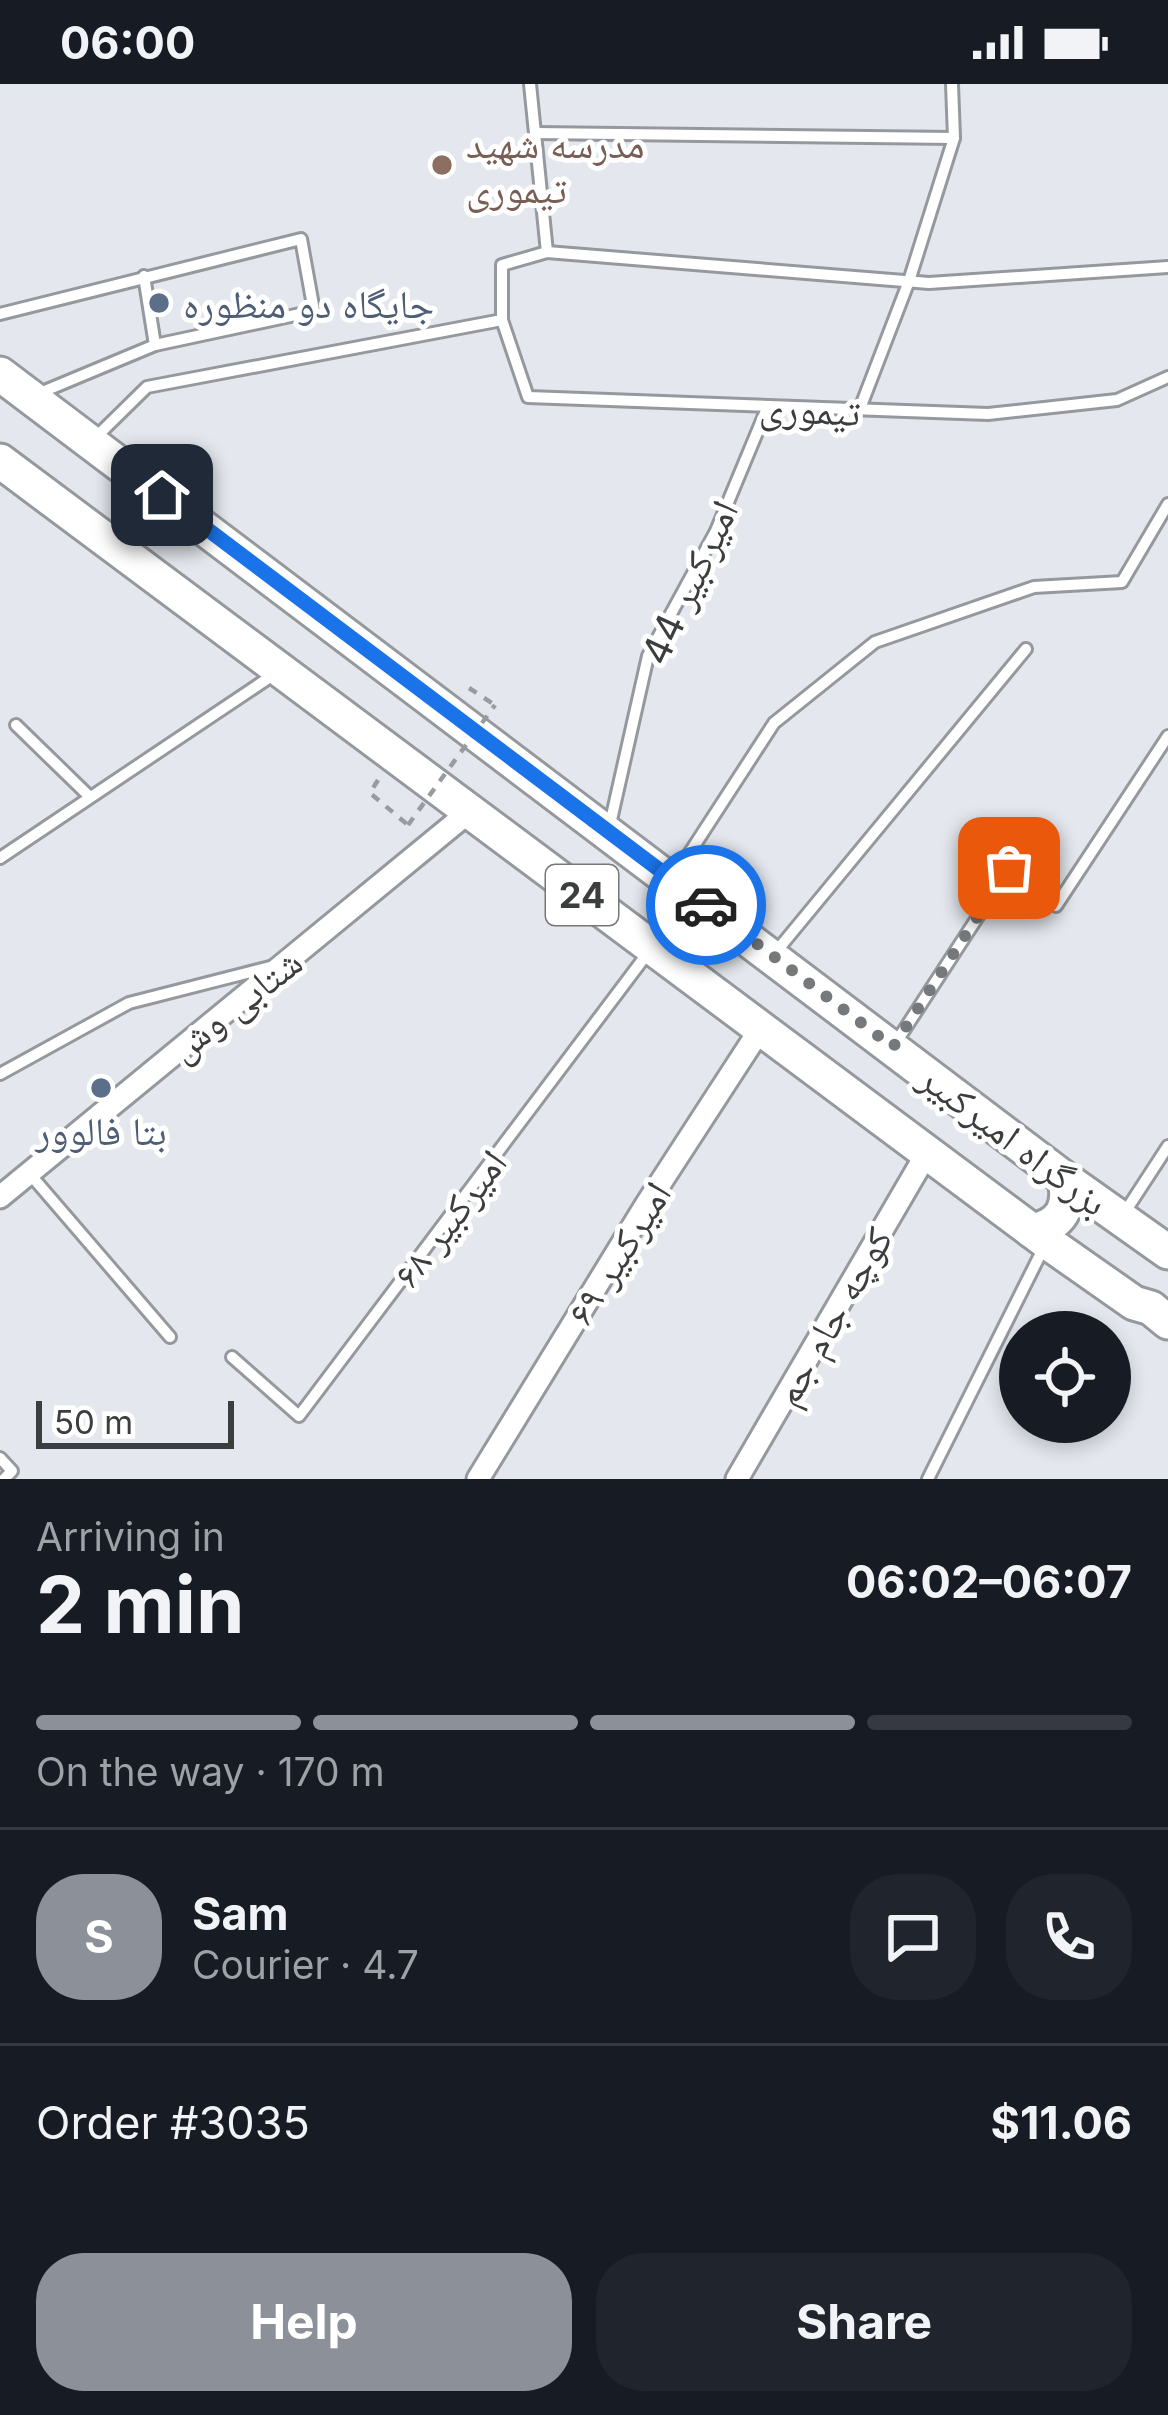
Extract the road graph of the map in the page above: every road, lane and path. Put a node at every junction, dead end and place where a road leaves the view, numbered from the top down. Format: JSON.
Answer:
{"nodes":[{"id":1,"x":530,"y":84,"type":"edge"},
{"id":2,"x":952,"y":84,"type":"edge"},
{"id":3,"x":536,"y":133,"type":"junction"},
{"id":4,"x":954,"y":138,"type":"junction"},
{"id":5,"x":548,"y":251,"type":"junction"},
{"id":6,"x":1168,"y":267,"type":"edge"},
{"id":7,"x":144,"y":277,"type":"junction"},
{"id":8,"x":910,"y":281,"type":"junction"},
{"id":9,"x":0,"y":314,"type":"edge"},
{"id":10,"x":502,"y":320,"type":"junction"},
{"id":11,"x":155,"y":345,"type":"junction"},
{"id":12,"x":0,"y":374,"type":"edge"},
{"id":13,"x":1168,"y":377,"type":"edge"},
{"id":14,"x":32,"y":396,"type":"junction"},
{"id":15,"x":768,"y":406,"type":"junction"},
{"id":16,"x":859,"y":411,"type":"junction"},
{"id":17,"x":91,"y":441,"type":"junction"},
{"id":18,"x":0,"y":461,"type":"edge"},
{"id":19,"x":1168,"y":504,"type":"edge"},
{"id":20,"x":1026,"y":650,"type":"dead end"},
{"id":21,"x":281,"y":670,"type":"junction"},
{"id":22,"x":464,"y":685,"type":"dead end"},
{"id":23,"x":16,"y":725,"type":"dead end"},
{"id":24,"x":1168,"y":736,"type":"edge"},
{"id":25,"x":370,"y":794,"type":"dead end"},
{"id":26,"x":90,"y":796,"type":"junction"},
{"id":27,"x":470,"y":811,"type":"junction"},
{"id":28,"x":609,"y":832,"type":"junction"},
{"id":29,"x":0,"y":858,"type":"edge"},
{"id":30,"x":672,"y":880,"type":"junction"},
{"id":31,"x":652,"y":947,"type":"junction"},
{"id":32,"x":773,"y":956,"type":"junction"},
{"id":33,"x":287,"y":963,"type":"junction"},
{"id":34,"x":761,"y":1028,"type":"junction"},
{"id":35,"x":893,"y":1047,"type":"junction"},
{"id":36,"x":0,"y":1074,"type":"edge"},
{"id":37,"x":1168,"y":1146,"type":"edge"},
{"id":38,"x":927,"y":1153,"type":"junction"},
{"id":39,"x":29,"y":1173,"type":"junction"},
{"id":40,"x":1065,"y":1179,"type":"junction"},
{"id":41,"x":0,"y":1197,"type":"edge"},
{"id":42,"x":1120,"y":1220,"type":"junction"},
{"id":43,"x":1040,"y":1237,"type":"junction"},
{"id":44,"x":1168,"y":1252,"type":"edge"},
{"id":45,"x":1153,"y":1307,"type":"edge"},
{"id":46,"x":170,"y":1336,"type":"dead end"},
{"id":47,"x":232,"y":1358,"type":"dead end"},
{"id":48,"x":0,"y":1457,"type":"edge"},
{"id":49,"x":4,"y":1479,"type":"edge"},
{"id":50,"x":478,"y":1479,"type":"edge"},
{"id":51,"x":737,"y":1479,"type":"edge"},
{"id":52,"x":928,"y":1479,"type":"edge"}],
"edges":[{"from":1,"to":3,"type":"lane"},
{"from":2,"to":4,"type":"lane"},
{"from":3,"to":4,"type":"lane"},
{"from":3,"to":5,"type":"lane"},
{"from":4,"to":8,"type":"lane"},
{"from":5,"to":8,"type":"lane"},
{"from":5,"to":10,"type":"lane"},
{"from":6,"to":8,"type":"lane"},
{"from":7,"to":9,"type":"lane"},
{"from":7,"to":11,"type":"lane"},
{"from":7,"to":11,"type":"lane"},
{"from":8,"to":16,"type":"lane"},
{"from":10,"to":15,"type":"lane","name":"تیموری"},
{"from":10,"to":17,"type":"lane"},
{"from":11,"to":14,"type":"lane"},
{"from":12,"to":14,"type":"main road","name":"بزرگراه امیرکبیر","number":"24"},
{"from":13,"to":16,"type":"lane","name":"تیموری"},
{"from":14,"to":17,"type":"main road","name":"بزرگراه امیرکبیر","number":"24"},
{"from":15,"to":16,"type":"lane","name":"تیموری"},
{"from":15,"to":28,"type":"lane","name":"امیرکبیر 44"},
{"from":17,"to":28,"type":"main road","name":"بزرگراه امیرکبیر","number":"24"},
{"from":18,"to":21,"type":"main road","name":"بزرگراه امیرکبیر","number":"24"},
{"from":19,"to":30,"type":"lane"},
{"from":20,"to":32,"type":"lane"},
{"from":21,"to":26,"type":"lane"},
{"from":21,"to":27,"type":"main road","name":"بزرگراه امیرکبیر","number":"24"},
{"from":22,"to":25,"type":"path","bridge":true},
{"from":23,"to":26,"type":"lane"},
{"from":24,"to":35,"type":"lane"},
{"from":26,"to":29,"type":"lane"},
{"from":27,"to":31,"type":"main road","name":"بزرگراه امیرکبیر","number":"24"},
{"from":27,"to":33,"type":"street","name":"شتابی وش"},
{"from":28,"to":30,"type":"main road","name":"بزرگراه امیرکبیر","number":"24"},
{"from":30,"to":32,"type":"main road","name":"بزرگراه امیرکبیر","number":"24"},
{"from":31,"to":34,"type":"main road","name":"بزرگراه امیرکبیر","number":"24"},
{"from":31,"to":47,"type":"lane","name":"امیرکبیر ۶۸"},
{"from":32,"to":35,"type":"main road","name":"بزرگراه امیرکبیر","number":"24"},
{"from":33,"to":36,"type":"lane"},
{"from":33,"to":39,"type":"street","name":"شتابی وش"},
{"from":34,"to":38,"type":"main road","name":"بزرگراه امیرکبیر","number":"24"},
{"from":34,"to":50,"type":"street","name":"امیرکبیر ۶۹"},
{"from":35,"to":40,"type":"main road","name":"بزرگراه امیرکبیر","number":"24"},
{"from":37,"to":42,"type":"lane"},
{"from":38,"to":43,"type":"main road","name":"بزرگراه امیرکبیر","number":"24"},
{"from":38,"to":51,"type":"street","name":"کوچه جام جم"},
{"from":39,"to":41,"type":"street","name":"شتابی وش"},
{"from":39,"to":46,"type":"lane"},
{"from":40,"to":42,"type":"main road","name":"بزرگراه امیرکبیر","number":"24"},
{"from":40,"to":43,"type":"main road"},
{"from":42,"to":44,"type":"main road","name":"بزرگراه امیرکبیر","number":"24"},
{"from":43,"to":45,"type":"main road","name":"بزرگراه امیرکبیر","number":"24"},
{"from":43,"to":52,"type":"lane"},
{"from":44,"to":45,"type":"main road"},
{"from":48,"to":49,"type":"lane"}]}
